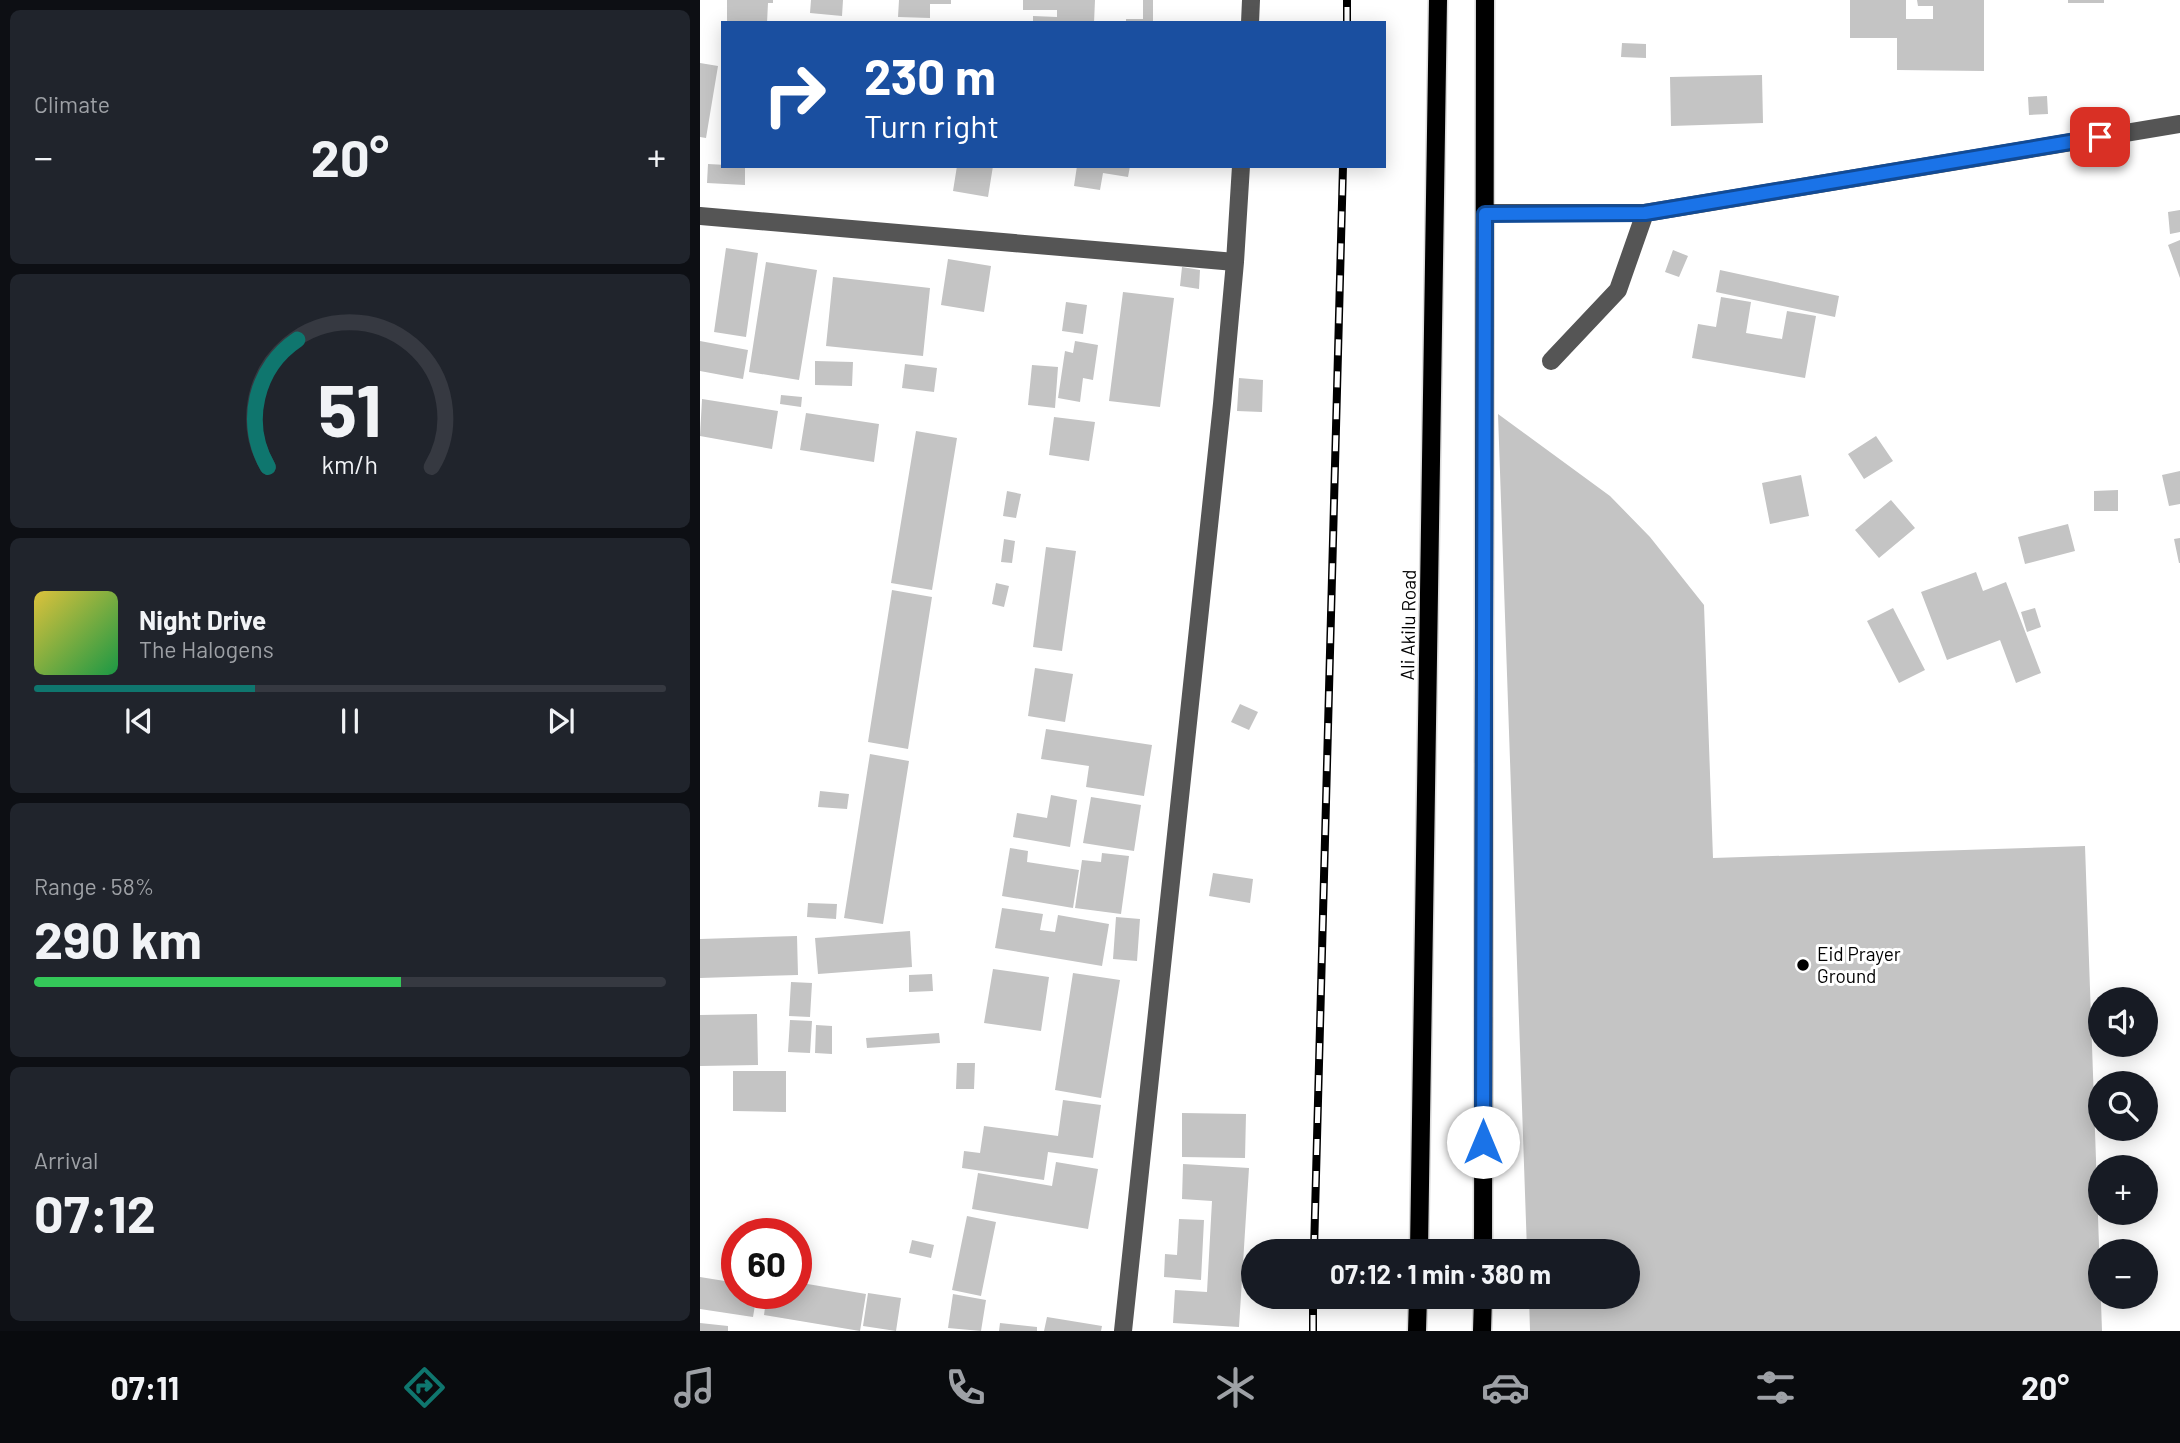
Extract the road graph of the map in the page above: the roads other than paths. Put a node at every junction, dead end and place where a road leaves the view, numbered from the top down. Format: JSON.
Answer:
{"nodes":[{"id":1,"x":1251,"y":0,"type":"edge"},
{"id":2,"x":1438,"y":0,"type":"edge"},
{"id":3,"x":1485,"y":0,"type":"edge"},
{"id":4,"x":1250,"y":21,"type":"edge"},
{"id":5,"x":2180,"y":124,"type":"edge"},
{"id":6,"x":1241,"y":168,"type":"edge"},
{"id":7,"x":1645,"y":213,"type":"junction"},
{"id":8,"x":1485,"y":214,"type":"junction"},
{"id":9,"x":700,"y":216,"type":"edge"},
{"id":10,"x":1235,"y":262,"type":"junction"},
{"id":11,"x":1551,"y":361,"type":"dead end"},
{"id":12,"x":1419,"y":1239,"type":"edge"},
{"id":13,"x":1483,"y":1239,"type":"edge"},
{"id":14,"x":1418,"y":1309,"type":"edge"},
{"id":15,"x":1483,"y":1309,"type":"edge"},
{"id":16,"x":1123,"y":1331,"type":"edge"},
{"id":17,"x":1417,"y":1331,"type":"edge"},
{"id":18,"x":1482,"y":1331,"type":"edge"}],
"edges":[{"from":1,"to":4,"type":"street"},
{"from":2,"to":12,"type":"main road","name":"Ali Akilu Road"},
{"from":3,"to":8,"type":"main road"},
{"from":5,"to":7,"type":"street"},
{"from":6,"to":10,"type":"street"},
{"from":7,"to":8,"type":"street"},
{"from":7,"to":11,"type":"street"},
{"from":8,"to":13,"type":"main road"},
{"from":9,"to":10,"type":"street"},
{"from":10,"to":16,"type":"street"},
{"from":14,"to":17,"type":"main road"},
{"from":15,"to":18,"type":"main road"}]}
